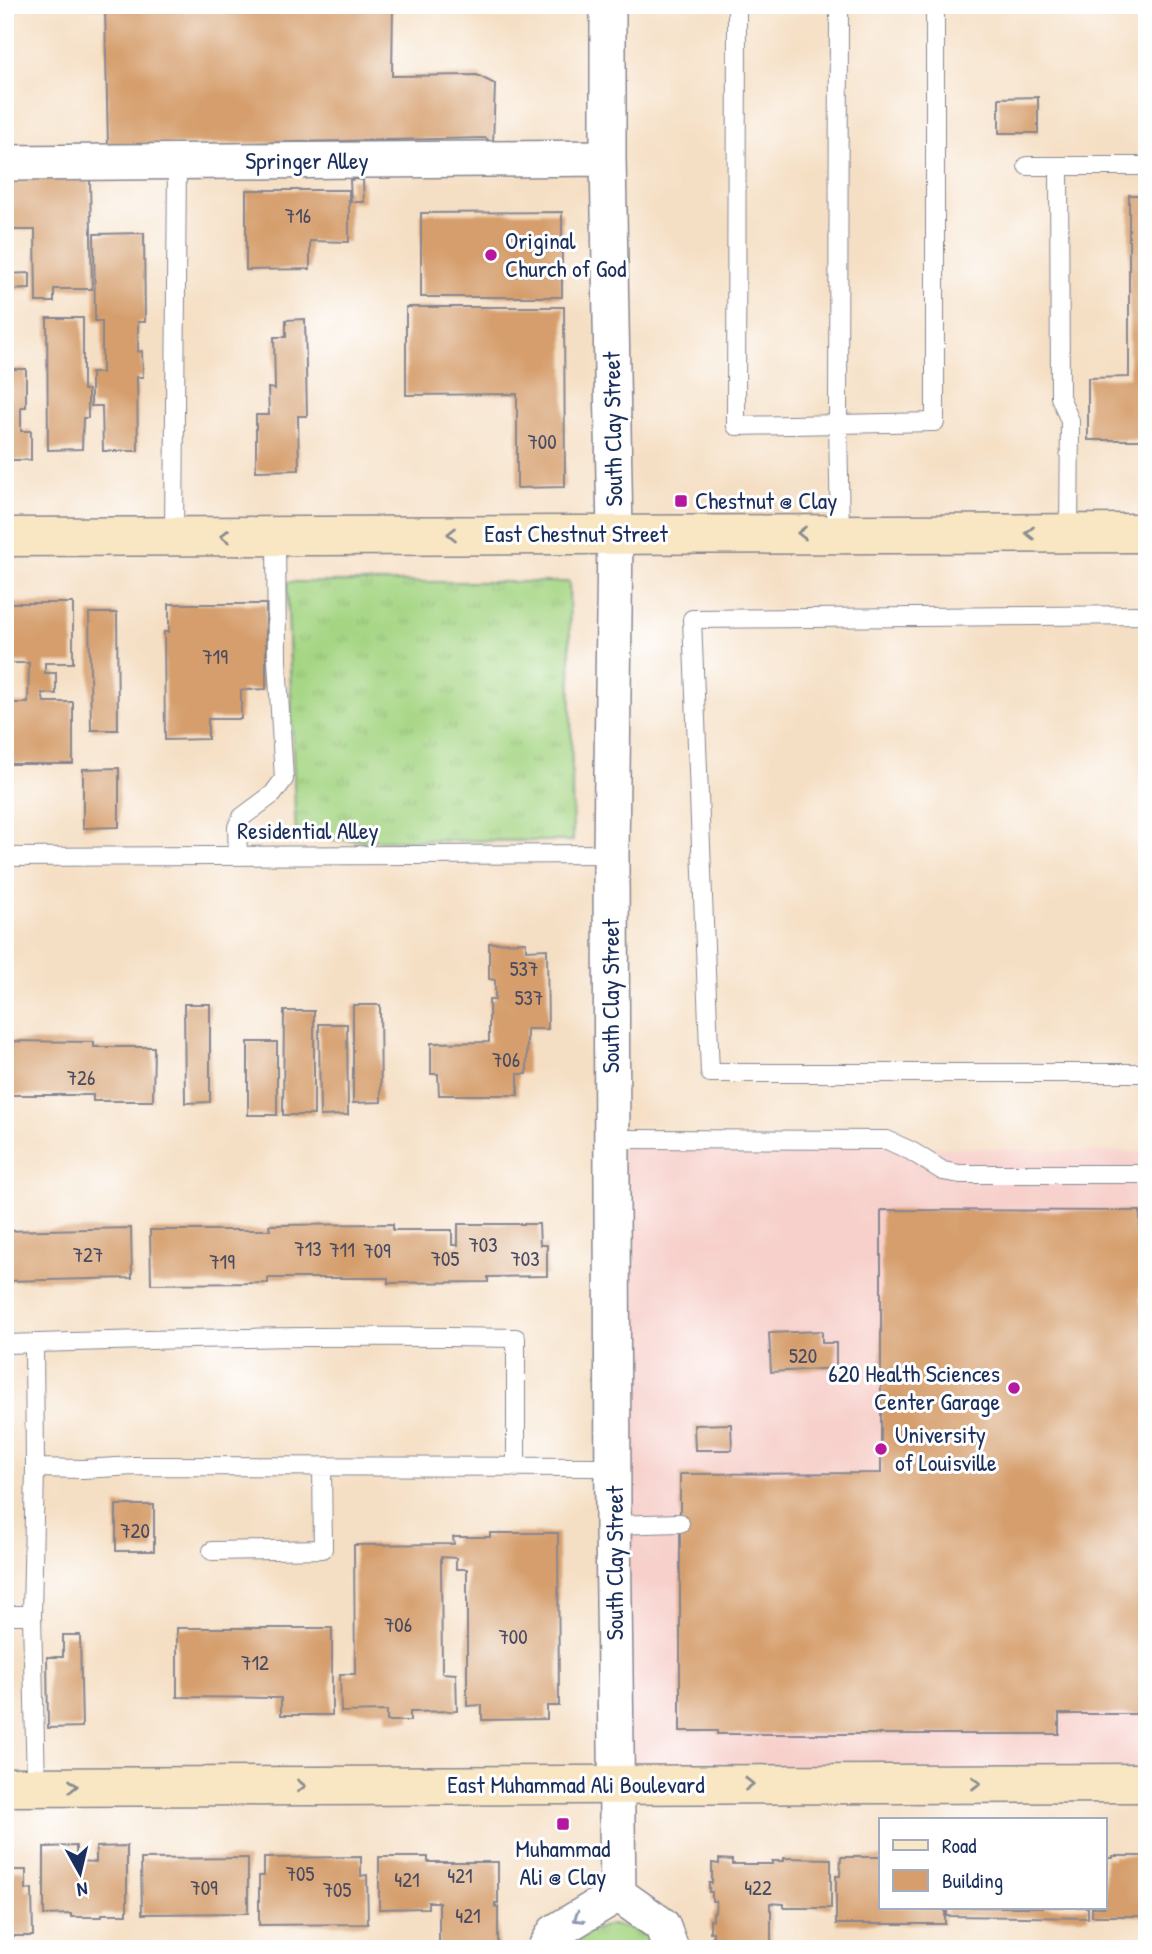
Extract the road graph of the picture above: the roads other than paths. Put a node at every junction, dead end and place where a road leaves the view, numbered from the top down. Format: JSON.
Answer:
{"nodes":[{"id":1,"x":608,"y":5,"type":"edge"},
{"id":2,"x":737,"y":5,"type":"edge"},
{"id":3,"x":839,"y":5,"type":"edge"},
{"id":4,"x":935,"y":5,"type":"edge"},
{"id":5,"x":608,"y":158,"type":"junction"},
{"id":6,"x":177,"y":162,"type":"junction"},
{"id":7,"x":5,"y":163,"type":"edge"},
{"id":8,"x":1027,"y":166,"type":"dead end"},
{"id":9,"x":1059,"y":166,"type":"junction"},
{"id":10,"x":1147,"y":166,"type":"edge"},
{"id":11,"x":838,"y":425,"type":"junction"},
{"id":12,"x":840,"y":533,"type":"junction"},
{"id":13,"x":1069,"y":533,"type":"junction"},
{"id":14,"x":1147,"y":533,"type":"edge"},
{"id":15,"x":615,"y":534,"type":"junction"},
{"id":16,"x":174,"y":536,"type":"junction"},
{"id":17,"x":276,"y":536,"type":"junction"},
{"id":18,"x":5,"y":537,"type":"edge"},
{"id":19,"x":1147,"y":615,"type":"edge"},
{"id":20,"x":611,"y":854,"type":"junction"},
{"id":21,"x":238,"y":856,"type":"junction"},
{"id":22,"x":5,"y":857,"type":"edge"},
{"id":23,"x":1147,"y":1073,"type":"edge"},
{"id":24,"x":612,"y":1139,"type":"junction"},
{"id":25,"x":1147,"y":1174,"type":"edge"},
{"id":26,"x":34,"y":1343,"type":"junction"},
{"id":27,"x":5,"y":1344,"type":"edge"},
{"id":28,"x":323,"y":1467,"type":"junction"},
{"id":29,"x":35,"y":1468,"type":"junction"},
{"id":30,"x":516,"y":1468,"type":"junction"},
{"id":31,"x":614,"y":1468,"type":"junction"},
{"id":32,"x":680,"y":1523,"type":"dead end"},
{"id":33,"x":613,"y":1525,"type":"junction"},
{"id":34,"x":212,"y":1551,"type":"dead end"},
{"id":35,"x":5,"y":1615,"type":"edge"},
{"id":36,"x":32,"y":1615,"type":"junction"},
{"id":37,"x":1147,"y":1783,"type":"edge"},
{"id":38,"x":617,"y":1784,"type":"junction"},
{"id":39,"x":21,"y":1786,"type":"edge"},
{"id":40,"x":618,"y":1895,"type":"junction"},
{"id":41,"x":545,"y":1949,"type":"edge"},
{"id":42,"x":671,"y":1949,"type":"edge"}],
"edges":[{"from":1,"to":5,"type":"street","name":"South Clay Street"},
{"from":2,"to":11,"type":"lane"},
{"from":3,"to":11,"type":"lane"},
{"from":4,"to":11,"type":"lane"},
{"from":5,"to":6,"type":"street","name":"Springer Alley"},
{"from":5,"to":15,"type":"street","name":"South Clay Street"},
{"from":6,"to":7,"type":"street","name":"Springer Alley"},
{"from":6,"to":16,"type":"lane"},
{"from":8,"to":9,"type":"lane"},
{"from":9,"to":10,"type":"lane"},
{"from":9,"to":13,"type":"lane"},
{"from":11,"to":12,"type":"lane"},
{"from":13,"to":12,"type":"street","name":"East Chestnut Street","one_way":true},
{"from":12,"to":15,"type":"street","name":"East Chestnut Street","one_way":true},
{"from":13,"to":14,"type":"street","name":"East Chestnut Street"},
{"from":15,"to":17,"type":"street","name":"East Chestnut Street","one_way":true},
{"from":15,"to":20,"type":"street","name":"South Clay Street"},
{"from":17,"to":16,"type":"street","name":"East Chestnut Street","one_way":true},
{"from":16,"to":18,"type":"street","name":"East Chestnut Street"},
{"from":17,"to":21,"type":"lane"},
{"from":19,"to":23,"type":"lane"},
{"from":20,"to":21,"type":"lane","name":"Residential Alley"},
{"from":20,"to":24,"type":"street","name":"South Clay Street"},
{"from":21,"to":22,"type":"lane","name":"Residential Alley"},
{"from":24,"to":25,"type":"lane"},
{"from":24,"to":31,"type":"street","name":"South Clay Street"},
{"from":26,"to":27,"type":"lane"},
{"from":26,"to":29,"type":"lane"},
{"from":26,"to":30,"type":"lane"},
{"from":28,"to":29,"type":"lane"},
{"from":28,"to":30,"type":"lane"},
{"from":28,"to":34,"type":"lane"},
{"from":29,"to":36,"type":"lane"},
{"from":30,"to":31,"type":"lane"},
{"from":31,"to":33,"type":"street","name":"South Clay Street"},
{"from":32,"to":33,"type":"lane"},
{"from":33,"to":38,"type":"street","name":"South Clay Street"},
{"from":35,"to":36,"type":"lane"},
{"from":36,"to":39,"type":"lane"},
{"from":38,"to":37,"type":"street","name":"East Muhammad Ali Boulevard","one_way":true},
{"from":39,"to":38,"type":"street","name":"East Muhammad Ali Boulevard","one_way":true},
{"from":38,"to":40,"type":"street","name":"South Clay Street"},
{"from":40,"to":41,"type":"street","one_way":true},
{"from":40,"to":42,"type":"street"}]}
